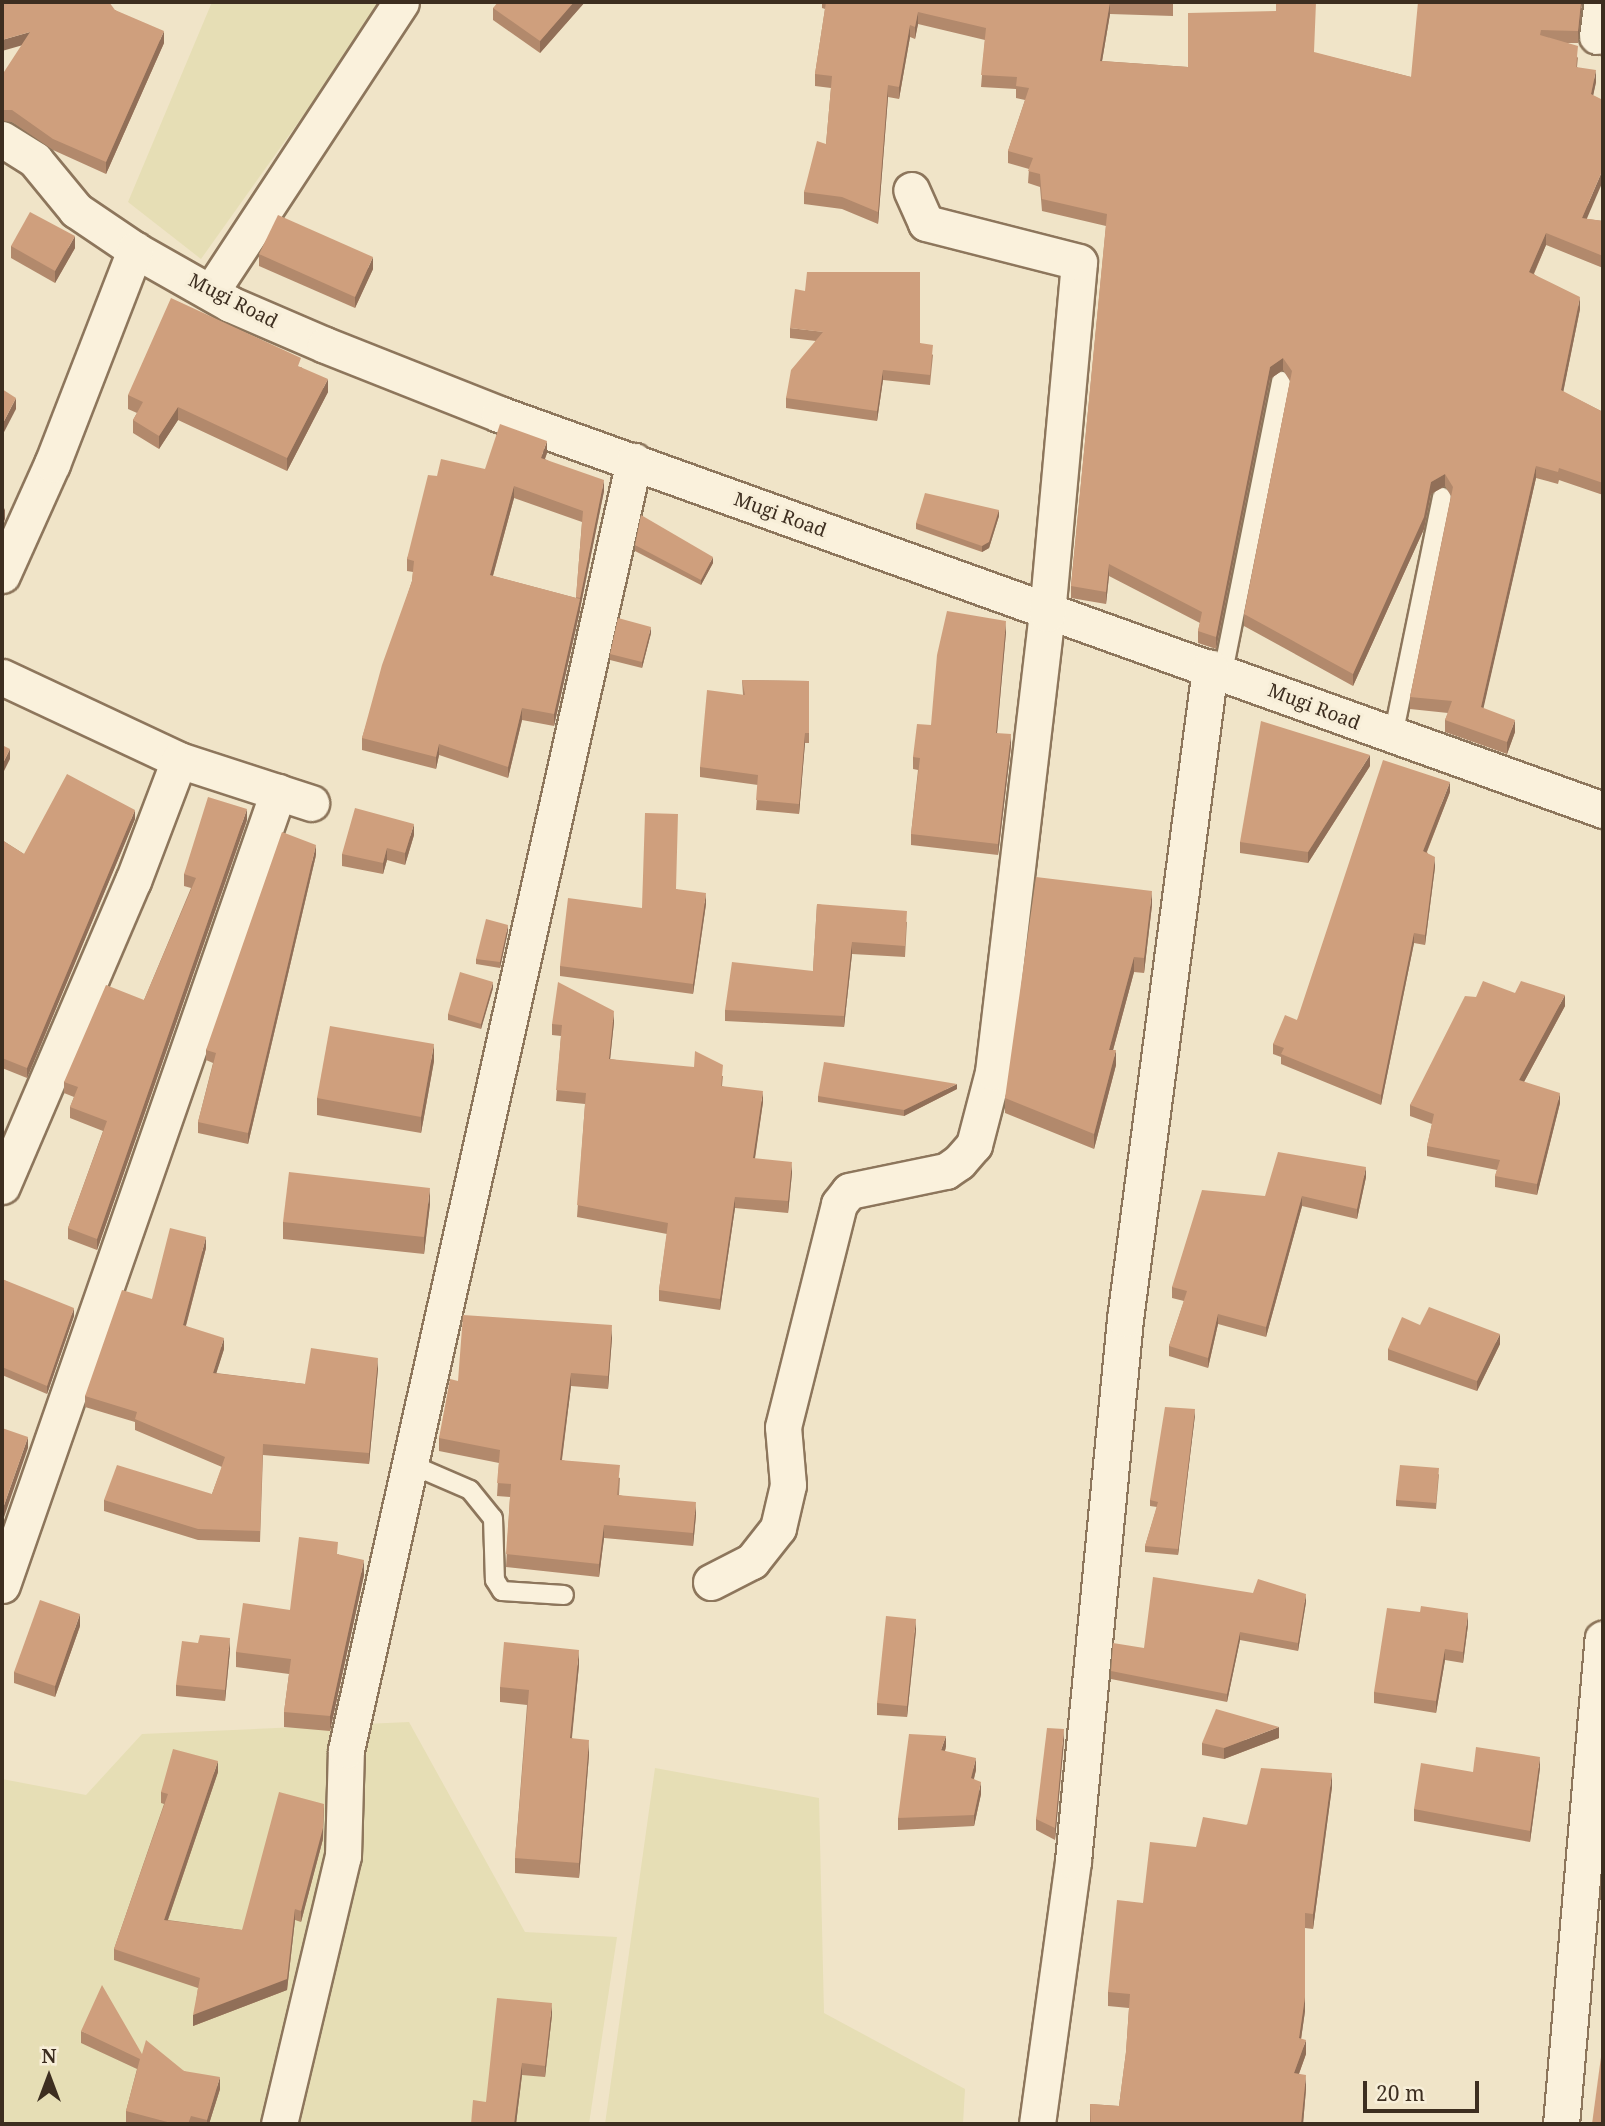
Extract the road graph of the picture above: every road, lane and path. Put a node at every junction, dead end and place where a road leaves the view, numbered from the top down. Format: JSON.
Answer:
{"nodes":[{"id":1,"x":401,"y":2,"type":"edge"},
{"id":2,"x":1602,"y":2,"type":"edge"},
{"id":3,"x":1597,"y":36,"type":"dead end"},
{"id":4,"x":2,"y":139,"type":"edge"},
{"id":5,"x":911,"y":190,"type":"dead end"},
{"id":6,"x":135,"y":250,"type":"junction"},
{"id":7,"x":212,"y":290,"type":"junction"},
{"id":8,"x":1281,"y":381,"type":"edge"},
{"id":9,"x":634,"y":461,"type":"junction"},
{"id":10,"x":1442,"y":497,"type":"edge"},
{"id":11,"x":2,"y":575,"type":"edge"},
{"id":12,"x":1047,"y":614,"type":"junction"},
{"id":13,"x":1217,"y":670,"type":"junction"},
{"id":14,"x":2,"y":677,"type":"edge"},
{"id":15,"x":1393,"y":736,"type":"junction"},
{"id":16,"x":179,"y":761,"type":"junction"},
{"id":17,"x":278,"y":792,"type":"junction"},
{"id":18,"x":311,"y":803,"type":"dead end"},
{"id":19,"x":1603,"y":810,"type":"edge"},
{"id":20,"x":2,"y":1186,"type":"edge"},
{"id":21,"x":410,"y":1464,"type":"junction"},
{"id":22,"x":711,"y":1582,"type":"dead end"},
{"id":23,"x":2,"y":1585,"type":"edge"},
{"id":24,"x":564,"y":1595,"type":"dead end"},
{"id":25,"x":1603,"y":1639,"type":"edge"},
{"id":26,"x":279,"y":2124,"type":"edge"},
{"id":27,"x":1037,"y":2124,"type":"edge"},
{"id":28,"x":1561,"y":2124,"type":"edge"}],
"edges":[{"from":1,"to":7,"type":"street"},
{"from":2,"to":3,"type":"street"},
{"from":4,"to":6,"type":"street","name":"Mugi Road"},
{"from":5,"to":12,"type":"street"},
{"from":6,"to":7,"type":"street","name":"Mugi Road"},
{"from":6,"to":11,"type":"street"},
{"from":7,"to":9,"type":"street","name":"Mugi Road"},
{"from":8,"to":13,"type":"lane"},
{"from":9,"to":12,"type":"street","name":"Mugi Road"},
{"from":9,"to":21,"type":"street"},
{"from":10,"to":15,"type":"lane"},
{"from":12,"to":13,"type":"street","name":"Mugi Road"},
{"from":12,"to":22,"type":"street"},
{"from":13,"to":15,"type":"street","name":"Mugi Road"},
{"from":13,"to":27,"type":"street"},
{"from":14,"to":16,"type":"street"},
{"from":15,"to":19,"type":"street","name":"Mugi Road"},
{"from":16,"to":17,"type":"street"},
{"from":16,"to":20,"type":"street"},
{"from":17,"to":18,"type":"street"},
{"from":17,"to":23,"type":"street"},
{"from":21,"to":24,"type":"lane"},
{"from":21,"to":26,"type":"street"},
{"from":25,"to":28,"type":"street"}]}
